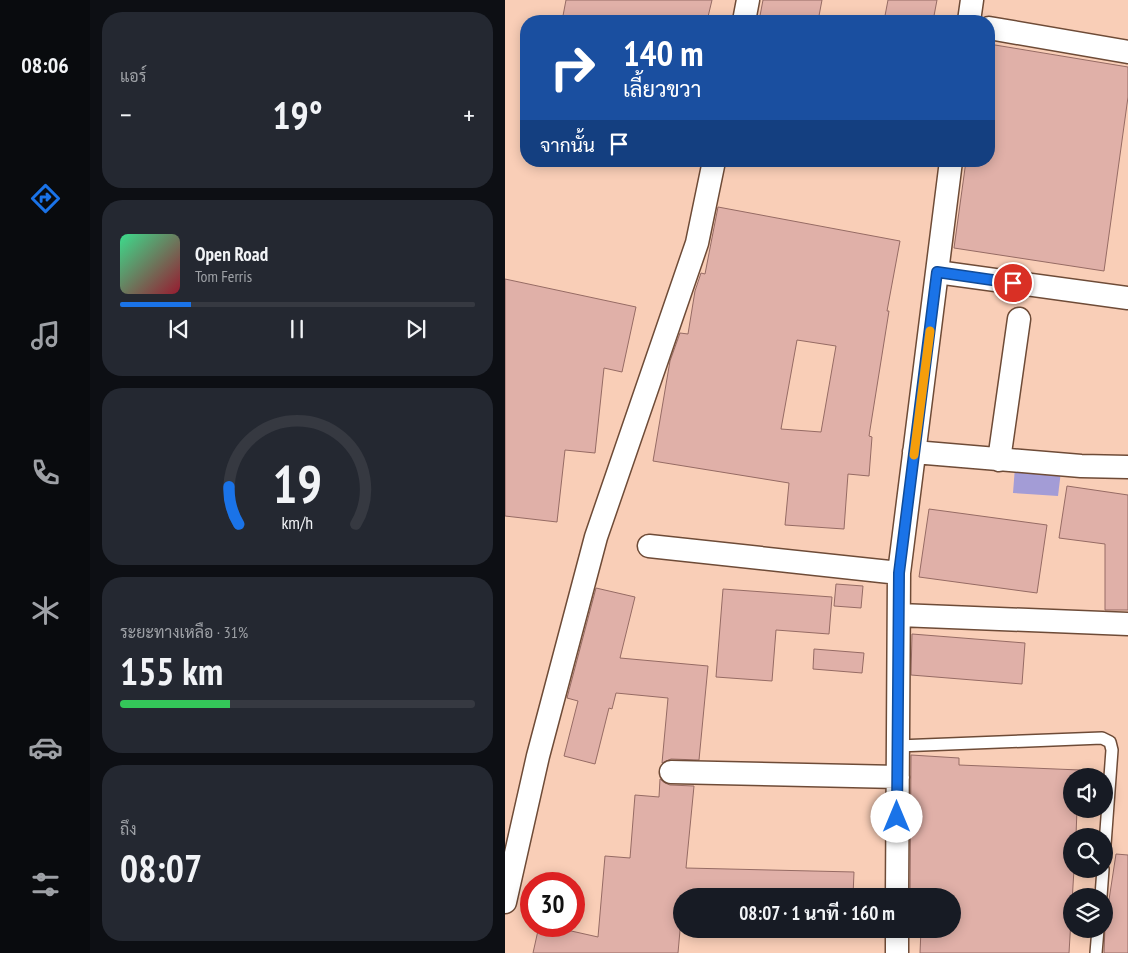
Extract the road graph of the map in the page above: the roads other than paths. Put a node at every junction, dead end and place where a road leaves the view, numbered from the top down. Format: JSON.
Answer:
{"nodes":[{"id":1,"x":749,"y":0,"type":"edge"},
{"id":2,"x":972,"y":0,"type":"edge"},
{"id":3,"x":745,"y":15,"type":"edge"},
{"id":4,"x":970,"y":15,"type":"edge"},
{"id":5,"x":995,"y":29,"type":"edge"},
{"id":6,"x":1128,"y":52,"type":"edge"},
{"id":7,"x":713,"y":167,"type":"edge"},
{"id":8,"x":950,"y":167,"type":"edge"},
{"id":9,"x":937,"y":272,"type":"junction"},
{"id":10,"x":1128,"y":298,"type":"edge"},
{"id":11,"x":1019,"y":319,"type":"dead end"},
{"id":12,"x":915,"y":452,"type":"junction"},
{"id":13,"x":999,"y":460,"type":"junction"},
{"id":14,"x":1128,"y":468,"type":"edge"},
{"id":15,"x":649,"y":546,"type":"dead end"},
{"id":16,"x":899,"y":573,"type":"junction"},
{"id":17,"x":899,"y":615,"type":"junction"},
{"id":18,"x":1128,"y":624,"type":"edge"},
{"id":19,"x":898,"y":746,"type":"junction"},
{"id":20,"x":671,"y":772,"type":"dead end"},
{"id":21,"x":898,"y":777,"type":"junction"},
{"id":22,"x":1106,"y":828,"type":"edge"},
{"id":23,"x":897,"y":888,"type":"edge"},
{"id":24,"x":505,"y":902,"type":"edge"},
{"id":25,"x":897,"y":938,"type":"edge"},
{"id":26,"x":1097,"y":938,"type":"edge"},
{"id":27,"x":897,"y":953,"type":"edge"},
{"id":28,"x":1096,"y":953,"type":"edge"}],
"edges":[{"from":1,"to":3,"type":"street"},
{"from":2,"to":4,"type":"street"},
{"from":5,"to":6,"type":"street"},
{"from":7,"to":24,"type":"street"},
{"from":8,"to":9,"type":"street"},
{"from":9,"to":10,"type":"street"},
{"from":9,"to":12,"type":"street"},
{"from":11,"to":13,"type":"street"},
{"from":12,"to":13,"type":"street"},
{"from":12,"to":16,"type":"street"},
{"from":13,"to":14,"type":"street"},
{"from":15,"to":16,"type":"street"},
{"from":16,"to":17,"type":"street"},
{"from":17,"to":18,"type":"street"},
{"from":17,"to":19,"type":"street"},
{"from":19,"to":21,"type":"street"},
{"from":19,"to":22,"type":"lane"},
{"from":20,"to":21,"type":"street"},
{"from":21,"to":23,"type":"street"},
{"from":25,"to":27,"type":"street"},
{"from":26,"to":28,"type":"lane"}]}
